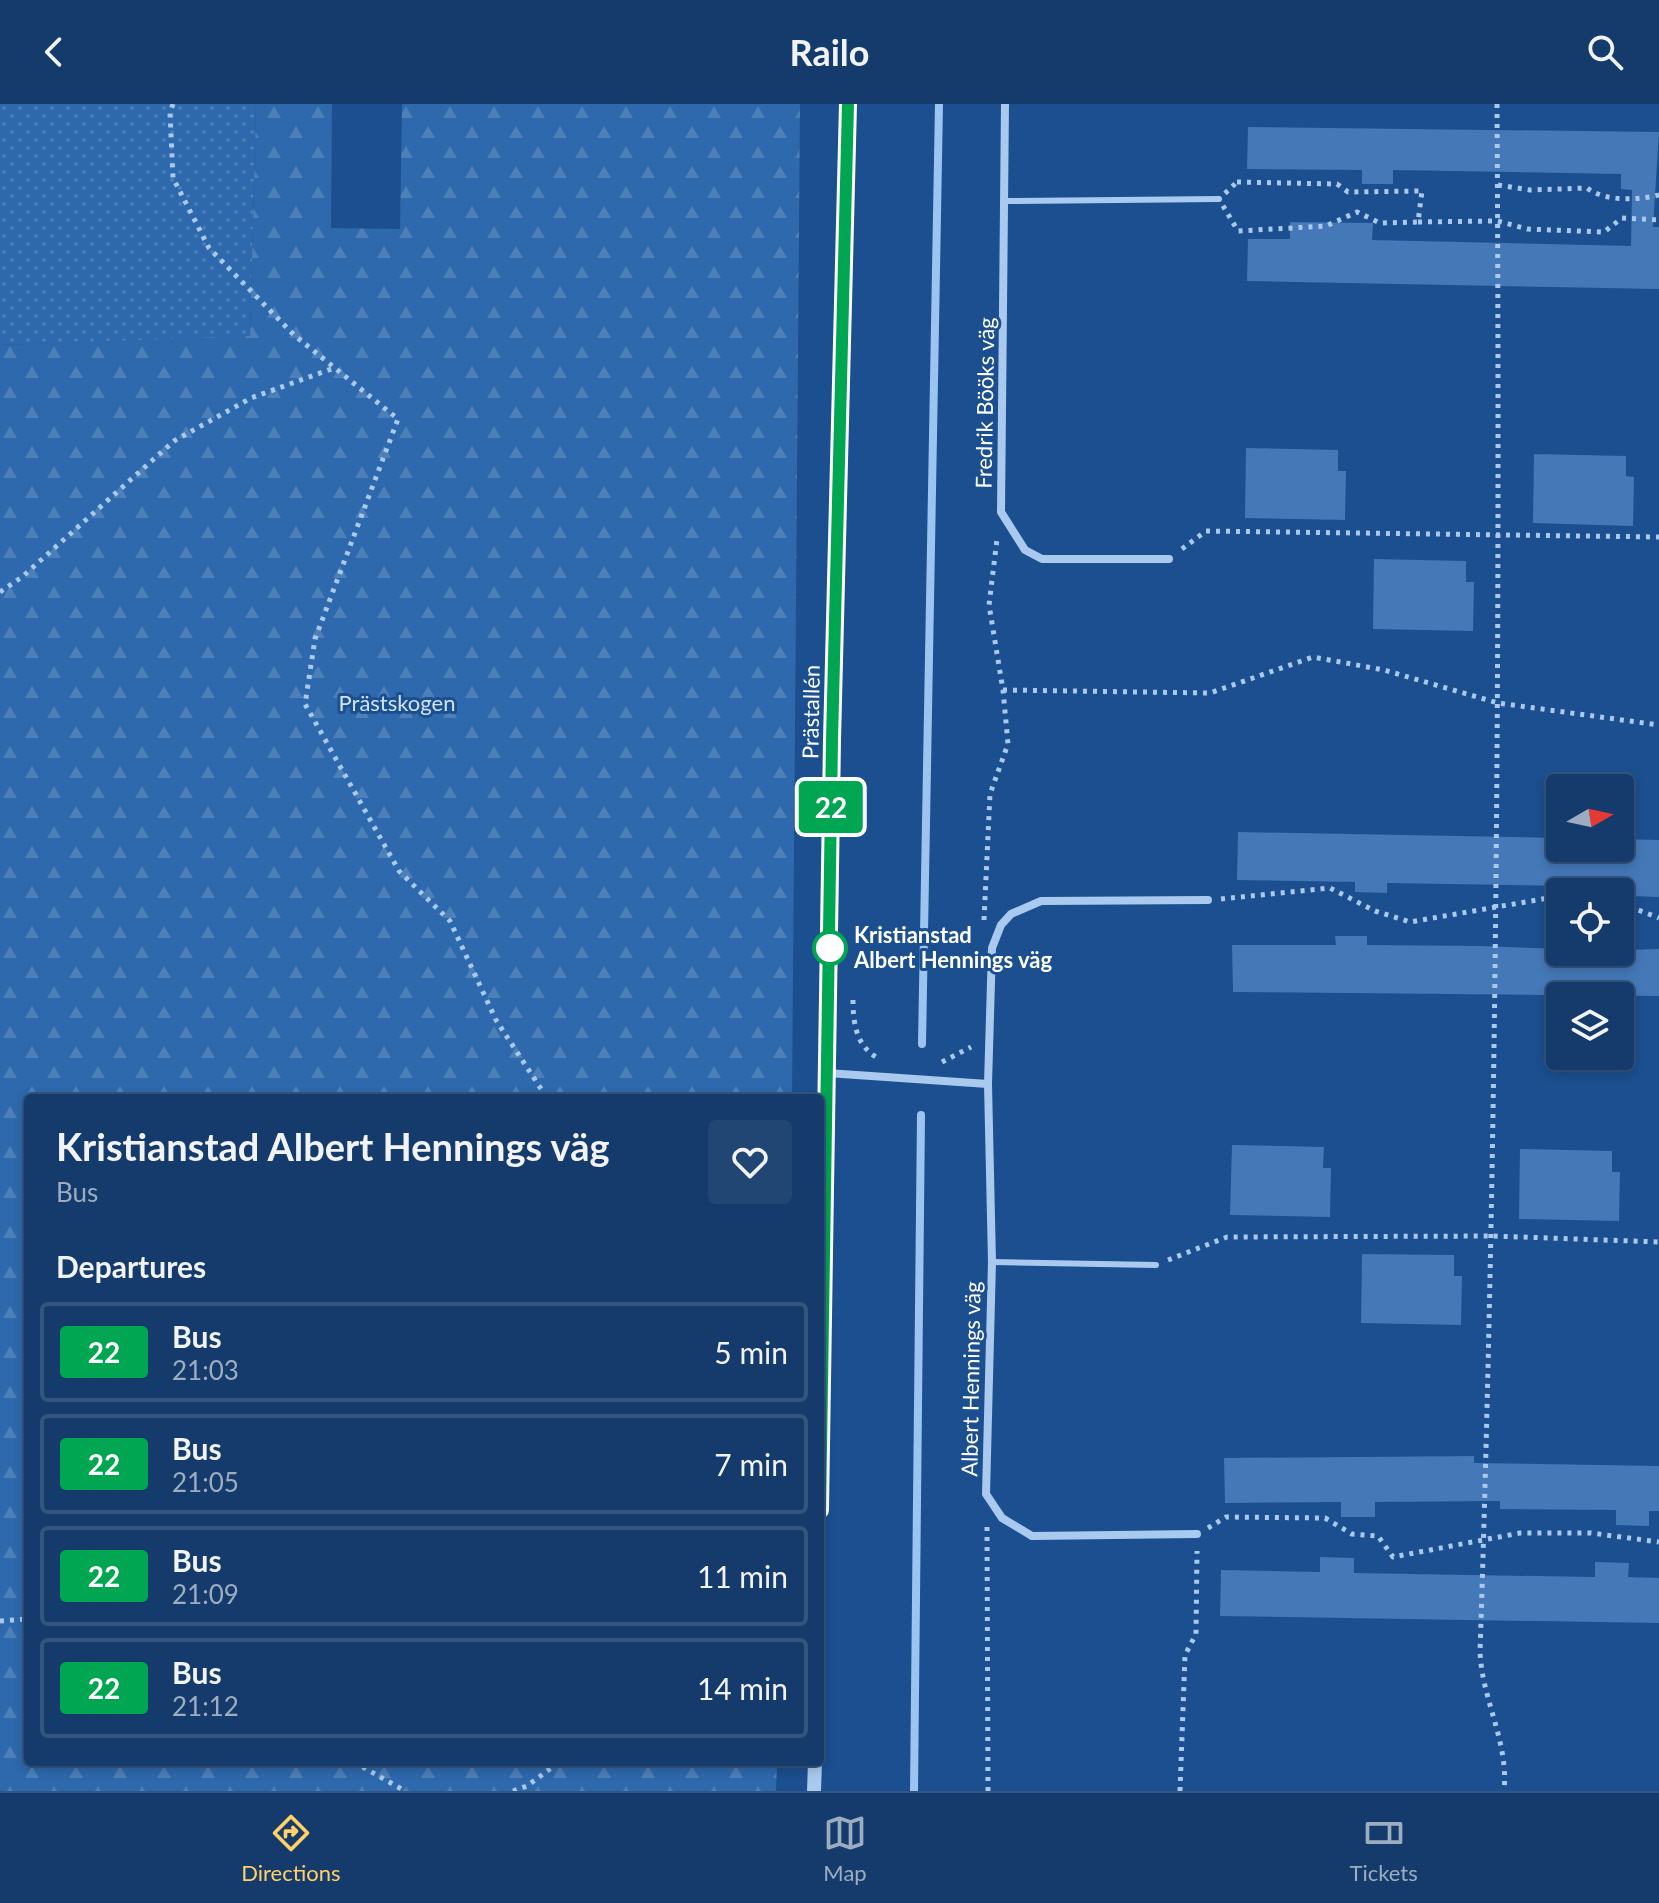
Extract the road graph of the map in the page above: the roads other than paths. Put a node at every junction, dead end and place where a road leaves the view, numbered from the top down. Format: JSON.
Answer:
{"nodes":[{"id":1,"x":848,"y":104,"type":"edge"},
{"id":2,"x":1005,"y":104,"type":"edge"},
{"id":3,"x":1219,"y":199,"type":"road end"},
{"id":4,"x":1007,"y":201,"type":"junction"},
{"id":5,"x":1169,"y":559,"type":"road end"},
{"id":6,"x":1208,"y":900,"type":"road end"},
{"id":7,"x":827,"y":1073,"type":"junction"},
{"id":8,"x":988,"y":1084,"type":"junction"},
{"id":9,"x":824,"y":1262,"type":"edge"},
{"id":10,"x":992,"y":1262,"type":"junction"},
{"id":11,"x":1156,"y":1265,"type":"road end"},
{"id":12,"x":1197,"y":1534,"type":"road end"},
{"id":13,"x":815,"y":1766,"type":"edge"},
{"id":14,"x":814,"y":1791,"type":"edge"}],
"edges":[{"from":1,"to":7,"type":"street","name":"Prästallén"},
{"from":2,"to":4,"type":"street","name":"Fredrik Bööks väg"},
{"from":3,"to":4,"type":"lane"},
{"from":4,"to":5,"type":"street","name":"Fredrik Bööks väg"},
{"from":6,"to":8,"type":"street","name":"Albert Hennings väg"},
{"from":7,"to":8,"type":"street"},
{"from":7,"to":9,"type":"street","name":"Prästallén"},
{"from":8,"to":10,"type":"street","name":"Albert Hennings väg"},
{"from":10,"to":11,"type":"lane"},
{"from":10,"to":12,"type":"street","name":"Albert Hennings väg"},
{"from":13,"to":14,"type":"street"}]}
